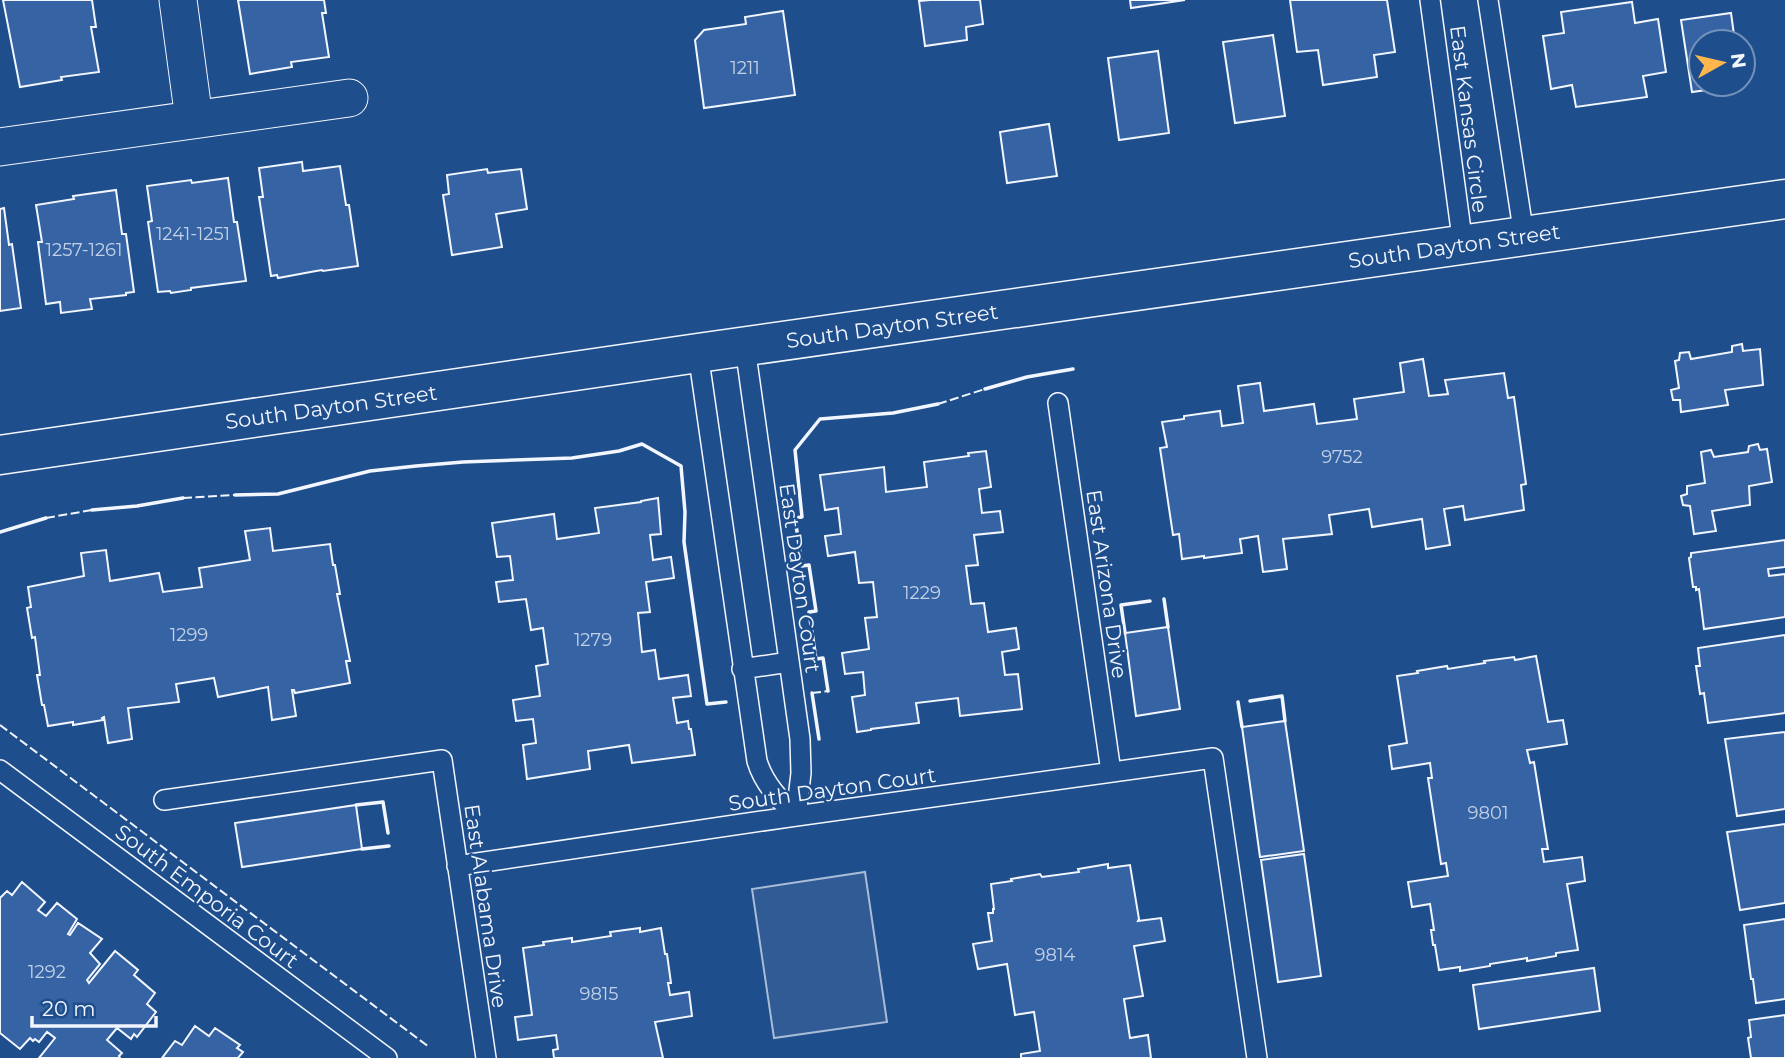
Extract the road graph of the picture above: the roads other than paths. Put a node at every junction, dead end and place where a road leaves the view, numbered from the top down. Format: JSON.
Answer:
{"nodes":[{"id":1,"x":178,"y":0,"type":"edge"},
{"id":2,"x":1430,"y":0,"type":"edge"},
{"id":3,"x":1488,"y":0,"type":"edge"},
{"id":4,"x":349,"y":98,"type":"dead end"},
{"id":5,"x":194,"y":119,"type":"junction"},
{"id":6,"x":0,"y":147,"type":"edge"},
{"id":7,"x":1785,"y":199,"type":"edge"},
{"id":8,"x":1524,"y":236,"type":"junction"},
{"id":9,"x":1463,"y":245,"type":"junction"},
{"id":10,"x":745,"y":347,"type":"junction"},
{"id":11,"x":698,"y":353,"type":"junction"},
{"id":12,"x":1058,"y":403,"type":"dead end"},
{"id":13,"x":0,"y":455,"type":"edge"},
{"id":14,"x":789,"y":662,"type":"junction"},
{"id":15,"x":742,"y":669,"type":"junction"},
{"id":16,"x":0,"y":770,"type":"edge"},
{"id":17,"x":1111,"y":772,"type":"junction"},
{"id":18,"x":164,"y":800,"type":"dead end"},
{"id":19,"x":796,"y":816,"type":"junction"},
{"id":20,"x":457,"y":866,"type":"junction"},
{"id":21,"x":387,"y":1058,"type":"edge"},
{"id":22,"x":486,"y":1058,"type":"edge"},
{"id":23,"x":1257,"y":1058,"type":"edge"}],
"edges":[{"from":1,"to":5,"type":"street"},
{"from":2,"to":9,"type":"lane","name":"East Kansas Circle"},
{"from":3,"to":8,"type":"lane","name":"East Kansas Circle"},
{"from":4,"to":5,"type":"street"},
{"from":5,"to":6,"type":"street"},
{"from":7,"to":8,"type":"street","name":"South Dayton Street"},
{"from":8,"to":9,"type":"street","name":"South Dayton Street"},
{"from":9,"to":10,"type":"street","name":"South Dayton Street"},
{"from":10,"to":11,"type":"street","name":"South Dayton Street"},
{"from":10,"to":14,"type":"lane","name":"East Dayton Court"},
{"from":11,"to":13,"type":"street","name":"South Dayton Street"},
{"from":11,"to":15,"type":"lane"},
{"from":12,"to":17,"type":"lane","name":"East Arizona Drive"},
{"from":14,"to":15,"type":"lane"},
{"from":14,"to":19,"type":"lane","name":"East Dayton Court"},
{"from":15,"to":19,"type":"lane"},
{"from":16,"to":21,"type":"lane","name":"South Emporia Court"},
{"from":17,"to":19,"type":"lane","name":"South Dayton Court"},
{"from":17,"to":23,"type":"lane","name":"South Dayton Court"},
{"from":18,"to":20,"type":"lane","name":"East Alabama Drive"},
{"from":19,"to":20,"type":"lane","name":"South Dayton Court"},
{"from":20,"to":22,"type":"lane","name":"East Alabama Drive"}]}
